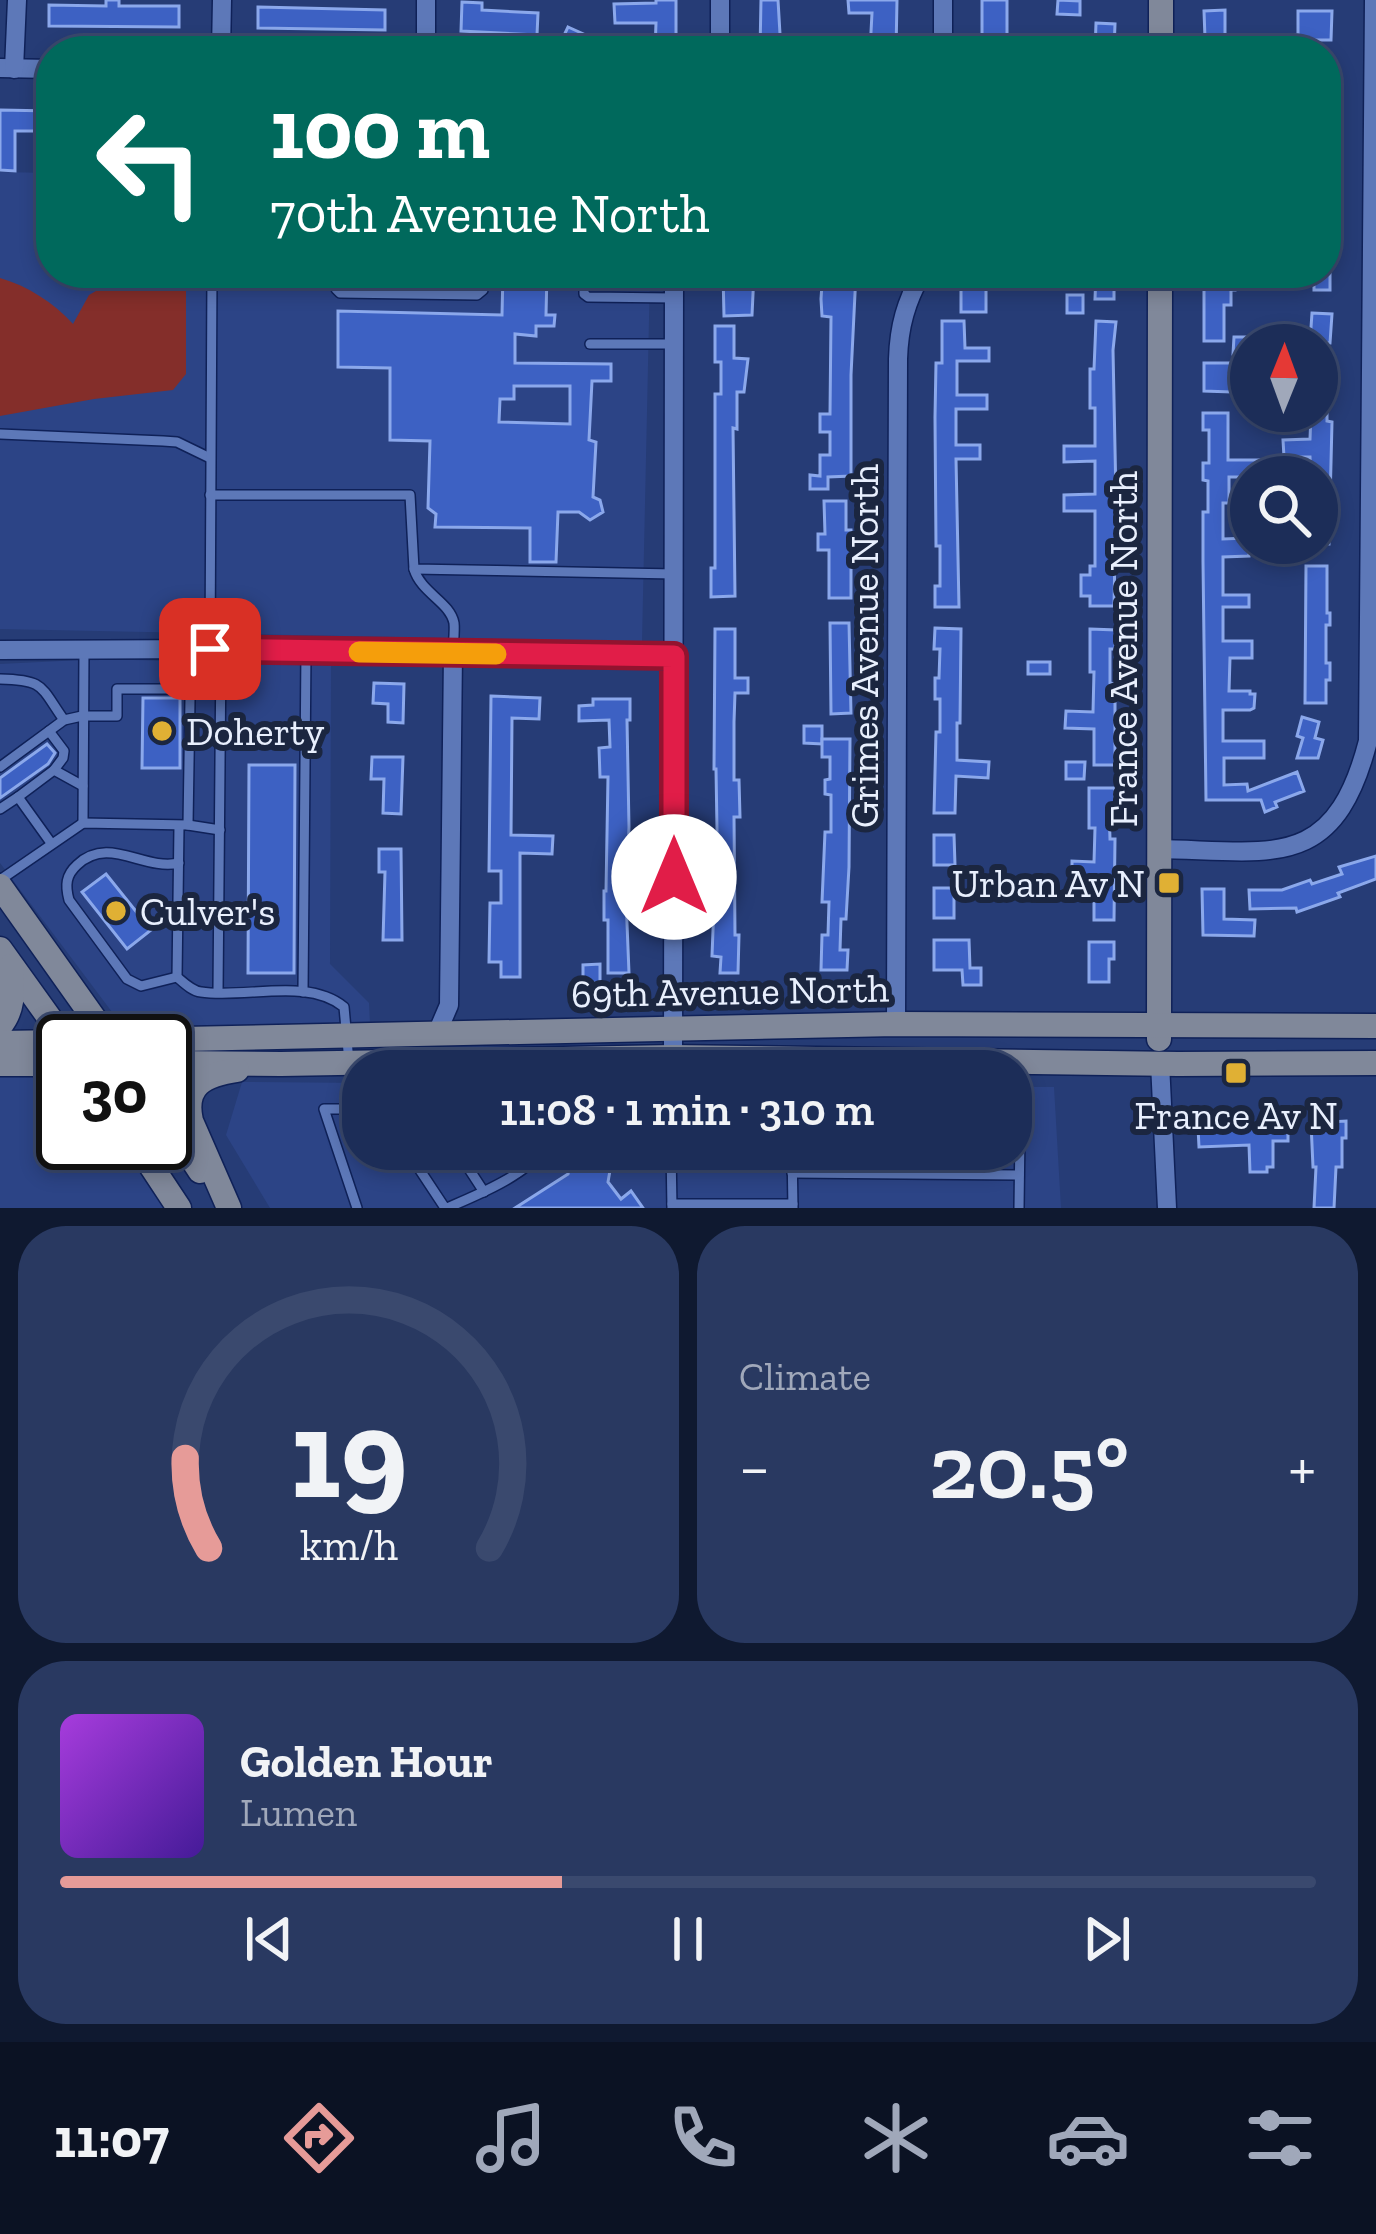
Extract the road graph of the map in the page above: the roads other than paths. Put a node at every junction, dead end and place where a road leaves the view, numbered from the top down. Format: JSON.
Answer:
{"nodes":[{"id":1,"x":17,"y":0,"type":"edge"},
{"id":2,"x":222,"y":0,"type":"edge"},
{"id":3,"x":426,"y":0,"type":"edge"},
{"id":4,"x":721,"y":0,"type":"edge"},
{"id":5,"x":944,"y":0,"type":"edge"},
{"id":6,"x":1161,"y":0,"type":"edge"},
{"id":7,"x":1374,"y":0,"type":"edge"},
{"id":8,"x":221,"y":36,"type":"edge"},
{"id":9,"x":426,"y":36,"type":"edge"},
{"id":10,"x":720,"y":36,"type":"edge"},
{"id":11,"x":943,"y":36,"type":"edge"},
{"id":12,"x":1161,"y":36,"type":"edge"},
{"id":13,"x":7,"y":69,"type":"edge"},
{"id":14,"x":1375,"y":82,"type":"edge"},
{"id":15,"x":212,"y":288,"type":"edge"},
{"id":16,"x":336,"y":288,"type":"edge"},
{"id":17,"x":483,"y":288,"type":"edge"},
{"id":18,"x":584,"y":288,"type":"edge"},
{"id":19,"x":674,"y":288,"type":"edge"},
{"id":20,"x":914,"y":288,"type":"edge"},
{"id":21,"x":1160,"y":288,"type":"edge"},
{"id":22,"x":674,"y":298,"type":"junction"},
{"id":23,"x":590,"y":344,"type":"dead end"},
{"id":24,"x":674,"y":344,"type":"junction"},
{"id":25,"x":0,"y":434,"type":"edge"},
{"id":26,"x":210,"y":458,"type":"junction"},
{"id":27,"x":210,"y":495,"type":"junction"},
{"id":28,"x":414,"y":568,"type":"junction"},
{"id":29,"x":674,"y":574,"type":"junction"},
{"id":30,"x":216,"y":649,"type":"junction"},
{"id":31,"x":0,"y":650,"type":"edge"},
{"id":32,"x":84,"y":650,"type":"junction"},
{"id":33,"x":306,"y":651,"type":"junction"},
{"id":34,"x":453,"y":653,"type":"junction"},
{"id":35,"x":674,"y":656,"type":"junction"},
{"id":36,"x":0,"y":679,"type":"edge"},
{"id":37,"x":82,"y":716,"type":"junction"},
{"id":38,"x":64,"y":720,"type":"junction"},
{"id":39,"x":49,"y":731,"type":"junction"},
{"id":40,"x":6,"y":767,"type":"edge"},
{"id":41,"x":51,"y":770,"type":"junction"},
{"id":42,"x":83,"y":786,"type":"junction"},
{"id":43,"x":17,"y":794,"type":"junction"},
{"id":44,"x":0,"y":808,"type":"edge"},
{"id":45,"x":83,"y":823,"type":"junction"},
{"id":46,"x":183,"y":825,"type":"junction"},
{"id":47,"x":220,"y":830,"type":"junction"},
{"id":48,"x":51,"y":843,"type":"junction"},
{"id":49,"x":1158,"y":849,"type":"junction"},
{"id":50,"x":179,"y":863,"type":"junction"},
{"id":51,"x":0,"y":883,"type":"edge"},
{"id":52,"x":6,"y":956,"type":"edge"},
{"id":53,"x":177,"y":977,"type":"junction"},
{"id":54,"x":218,"y":992,"type":"junction"},
{"id":55,"x":303,"y":992,"type":"junction"},
{"id":56,"x":45,"y":1014,"type":"edge"},
{"id":57,"x":85,"y":1014,"type":"edge"},
{"id":58,"x":896,"y":1024,"type":"junction"},
{"id":59,"x":1159,"y":1025,"type":"junction"},
{"id":60,"x":0,"y":1026,"type":"edge"},
{"id":61,"x":1376,"y":1026,"type":"edge"},
{"id":62,"x":674,"y":1028,"type":"junction"},
{"id":63,"x":437,"y":1033,"type":"junction"},
{"id":64,"x":347,"y":1035,"type":"junction"},
{"id":65,"x":192,"y":1038,"type":"edge"},
{"id":66,"x":36,"y":1042,"type":"edge"},
{"id":67,"x":0,"y":1043,"type":"edge"},
{"id":68,"x":349,"y":1050,"type":"edge"},
{"id":69,"x":673,"y":1050,"type":"edge"},
{"id":70,"x":342,"y":1062,"type":"edge"},
{"id":71,"x":192,"y":1063,"type":"edge"},
{"id":72,"x":1032,"y":1063,"type":"edge"},
{"id":73,"x":1160,"y":1063,"type":"junction"},
{"id":74,"x":1376,"y":1063,"type":"edge"},
{"id":75,"x":0,"y":1064,"type":"edge"},
{"id":76,"x":36,"y":1064,"type":"edge"},
{"id":77,"x":280,"y":1064,"type":"junction"},
{"id":78,"x":342,"y":1109,"type":"edge"},
{"id":79,"x":192,"y":1157,"type":"edge"},
{"id":80,"x":342,"y":1163,"type":"edge"},
{"id":81,"x":154,"y":1170,"type":"edge"},
{"id":82,"x":344,"y":1170,"type":"edge"},
{"id":83,"x":420,"y":1170,"type":"edge"},
{"id":84,"x":470,"y":1170,"type":"edge"},
{"id":85,"x":521,"y":1170,"type":"edge"},
{"id":86,"x":671,"y":1170,"type":"edge"},
{"id":87,"x":792,"y":1170,"type":"edge"},
{"id":88,"x":857,"y":1170,"type":"edge"},
{"id":89,"x":1019,"y":1170,"type":"edge"},
{"id":90,"x":518,"y":1172,"type":"joint"},
{"id":91,"x":1019,"y":1175,"type":"junction"},
{"id":92,"x":484,"y":1192,"type":"junction"},
{"id":93,"x":672,"y":1206,"type":"edge"},
{"id":94,"x":793,"y":1206,"type":"edge"},
{"id":95,"x":179,"y":1208,"type":"edge"},
{"id":96,"x":227,"y":1208,"type":"edge"},
{"id":97,"x":357,"y":1208,"type":"edge"},
{"id":98,"x":446,"y":1208,"type":"edge"},
{"id":99,"x":1019,"y":1208,"type":"edge"},
{"id":100,"x":1167,"y":1208,"type":"edge"}],
"edges":[{"from":1,"to":13,"type":"street"},
{"from":2,"to":8,"type":"street"},
{"from":3,"to":9,"type":"street"},
{"from":4,"to":10,"type":"street"},
{"from":5,"to":11,"type":"street"},
{"from":6,"to":12,"type":"street"},
{"from":7,"to":14,"type":"street"},
{"from":14,"to":49,"type":"street"},
{"from":15,"to":26,"type":"lane"},
{"from":16,"to":17,"type":"lane"},
{"from":18,"to":22,"type":"lane"},
{"from":19,"to":22,"type":"street"},
{"from":20,"to":58,"type":"street","name":"Grimes Avenue North"},
{"from":21,"to":49,"type":"street","name":"France Avenue North"},
{"from":22,"to":24,"type":"street"},
{"from":23,"to":24,"type":"lane"},
{"from":24,"to":29,"type":"street"},
{"from":25,"to":26,"type":"lane"},
{"from":26,"to":27,"type":"lane"},
{"from":27,"to":28,"type":"lane"},
{"from":27,"to":30,"type":"lane"},
{"from":28,"to":29,"type":"lane"},
{"from":28,"to":34,"type":"lane"},
{"from":29,"to":35,"type":"street"},
{"from":30,"to":32,"type":"street"},
{"from":30,"to":33,"type":"street"},
{"from":30,"to":47,"type":"lane"},
{"from":31,"to":32,"type":"street"},
{"from":32,"to":37,"type":"lane"},
{"from":33,"to":34,"type":"street"},
{"from":33,"to":55,"type":"lane"},
{"from":34,"to":35,"type":"street"},
{"from":34,"to":63,"type":"street"},
{"from":35,"to":62,"type":"street"},
{"from":36,"to":38,"type":"lane"},
{"from":37,"to":38,"type":"lane"},
{"from":37,"to":42,"type":"lane"},
{"from":37,"to":46,"type":"lane"},
{"from":38,"to":39,"type":"lane"},
{"from":39,"to":40,"type":"lane"},
{"from":39,"to":41,"type":"lane"},
{"from":41,"to":42,"type":"lane"},
{"from":41,"to":43,"type":"lane"},
{"from":42,"to":45,"type":"lane"},
{"from":43,"to":44,"type":"lane"},
{"from":43,"to":48,"type":"lane"},
{"from":45,"to":46,"type":"lane"},
{"from":45,"to":48,"type":"lane"},
{"from":46,"to":47,"type":"lane"},
{"from":46,"to":50,"type":"lane"},
{"from":47,"to":54,"type":"lane"},
{"from":48,"to":51,"type":"lane"},
{"from":49,"to":59,"type":"street","name":"France Avenue North"},
{"from":50,"to":53,"type":"lane"},
{"from":50,"to":53,"type":"lane"},
{"from":51,"to":57,"type":"street"},
{"from":52,"to":56,"type":"street"},
{"from":52,"to":60,"type":"street"},
{"from":53,"to":54,"type":"lane"},
{"from":54,"to":55,"type":"lane"},
{"from":55,"to":64,"type":"lane"},
{"from":58,"to":59,"type":"street","name":"69th Avenue North"},
{"from":58,"to":62,"type":"street","name":"69th Avenue North"},
{"from":59,"to":61,"type":"street","name":"69th Avenue North"},
{"from":59,"to":73,"type":"street","name":"France Avenue North"},
{"from":62,"to":63,"type":"street","name":"69th Avenue North"},
{"from":62,"to":69,"type":"street"},
{"from":63,"to":64,"type":"street","name":"69th Avenue North"},
{"from":64,"to":65,"type":"street","name":"69th Avenue North"},
{"from":64,"to":68,"type":"lane"},
{"from":66,"to":67,"type":"street"},
{"from":70,"to":77,"type":"street","name":"69th Avenue North"},
{"from":71,"to":77,"type":"street","name":"69th Avenue North"},
{"from":72,"to":73,"type":"street","name":"69th Avenue North"},
{"from":73,"to":74,"type":"street","name":"69th Avenue North"},
{"from":73,"to":100,"type":"street"},
{"from":75,"to":76,"type":"street"},
{"from":77,"to":96,"type":"street"},
{"from":78,"to":80,"type":"lane"},
{"from":79,"to":96,"type":"street"},
{"from":81,"to":95,"type":"street"},
{"from":82,"to":97,"type":"lane"},
{"from":83,"to":98,"type":"lane"},
{"from":84,"to":92,"type":"lane"},
{"from":85,"to":90,"type":"lane"},
{"from":86,"to":93,"type":"lane"},
{"from":87,"to":94,"type":"lane"},
{"from":88,"to":91,"type":"lane"},
{"from":89,"to":91,"type":"lane"},
{"from":90,"to":92,"type":"lane"},
{"from":91,"to":99,"type":"lane"},
{"from":92,"to":98,"type":"lane"},
{"from":93,"to":94,"type":"lane"}]}
